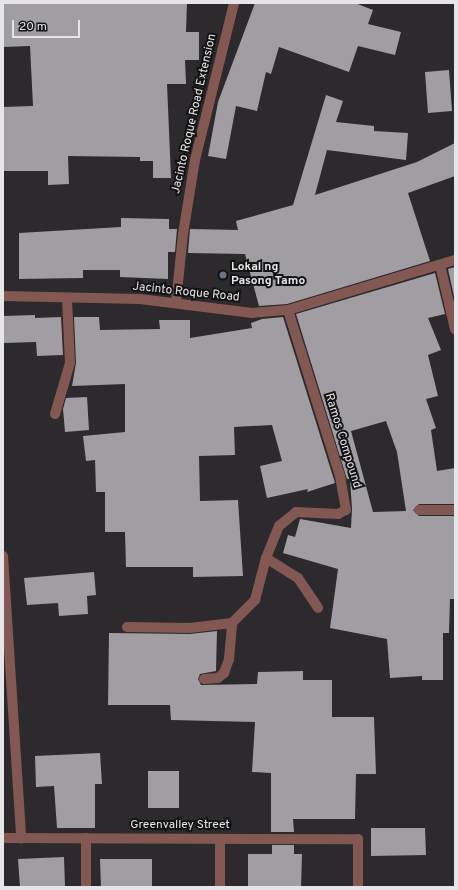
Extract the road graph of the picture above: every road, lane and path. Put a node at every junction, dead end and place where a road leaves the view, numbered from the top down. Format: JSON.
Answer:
{"nodes":[{"id":1,"x":234,"y":3,"type":"edge"},
{"id":2,"x":455,"y":260,"type":"edge"},
{"id":3,"x":440,"y":265,"type":"junction"},
{"id":4,"x":3,"y":296,"type":"edge"},
{"id":5,"x":67,"y":299,"type":"junction"},
{"id":6,"x":176,"y":302,"type":"junction"},
{"id":7,"x":288,"y":310,"type":"junction"},
{"id":8,"x":455,"y":329,"type":"edge"},
{"id":9,"x":55,"y":414,"type":"dead end"},
{"id":10,"x":420,"y":510,"type":"dead end"},
{"id":11,"x":455,"y":510,"type":"edge"},
{"id":12,"x":3,"y":556,"type":"edge"},
{"id":13,"x":266,"y":558,"type":"junction"},
{"id":14,"x":318,"y":608,"type":"dead end"},
{"id":15,"x":232,"y":622,"type":"junction"},
{"id":16,"x":127,"y":627,"type":"dead end"},
{"id":17,"x":204,"y":679,"type":"dead end"},
{"id":18,"x":3,"y":838,"type":"edge"},
{"id":19,"x":21,"y":838,"type":"junction"},
{"id":20,"x":86,"y":838,"type":"junction"},
{"id":21,"x":220,"y":839,"type":"junction"},
{"id":22,"x":86,"y":887,"type":"edge"},
{"id":23,"x":220,"y":887,"type":"edge"},
{"id":24,"x":358,"y":887,"type":"edge"}],
"edges":[{"from":1,"to":6,"type":"street","name":"Jacinto Roque Road Extension"},
{"from":2,"to":3,"type":"street","name":"Jacinto Roque Road"},
{"from":3,"to":7,"type":"street","name":"Jacinto Roque Road"},
{"from":3,"to":8,"type":"street"},
{"from":4,"to":5,"type":"street","name":"Jacinto Roque Road"},
{"from":5,"to":6,"type":"street","name":"Jacinto Roque Road"},
{"from":5,"to":9,"type":"street"},
{"from":6,"to":7,"type":"street","name":"Jacinto Roque Road"},
{"from":7,"to":13,"type":"street","name":"Ramos Compound"},
{"from":10,"to":11,"type":"street"},
{"from":12,"to":19,"type":"street"},
{"from":13,"to":14,"type":"street"},
{"from":13,"to":15,"type":"street","name":"Ramos Compound"},
{"from":15,"to":16,"type":"street"},
{"from":15,"to":17,"type":"street"},
{"from":18,"to":19,"type":"street","name":"Greenvalley Street"},
{"from":19,"to":20,"type":"street","name":"Greenvalley Street"},
{"from":20,"to":21,"type":"street","name":"Greenvalley Street"},
{"from":20,"to":22,"type":"street"},
{"from":21,"to":23,"type":"street"},
{"from":21,"to":24,"type":"street","name":"Greenvalley Street"}]}
